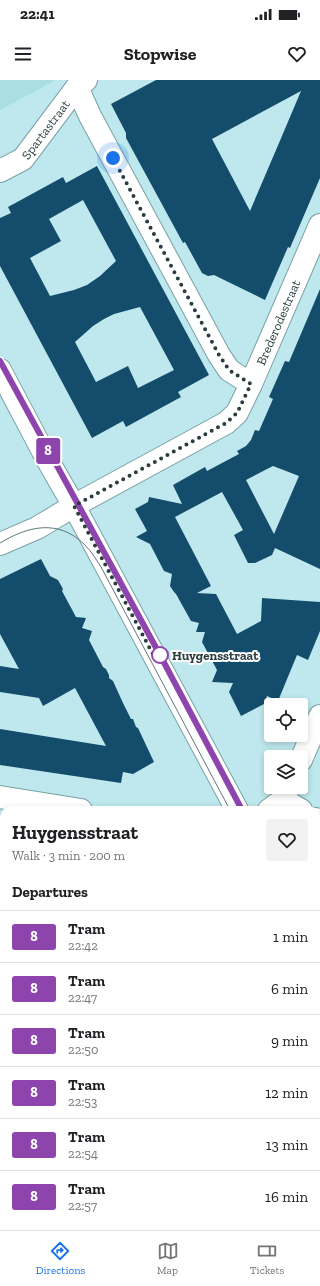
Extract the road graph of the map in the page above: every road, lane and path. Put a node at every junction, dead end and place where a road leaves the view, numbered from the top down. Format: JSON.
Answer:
{"nodes":[{"id":1,"x":81,"y":84,"type":"edge"},
{"id":2,"x":0,"y":171,"type":"edge"},
{"id":3,"x":320,"y":225,"type":"edge"},
{"id":4,"x":0,"y":370,"type":"edge"},
{"id":5,"x":251,"y":384,"type":"junction"},
{"id":6,"x":74,"y":506,"type":"junction"},
{"id":7,"x":0,"y":544,"type":"edge"},
{"id":8,"x":320,"y":716,"type":"edge"},
{"id":9,"x":305,"y":750,"type":"edge"},
{"id":10,"x":0,"y":797,"type":"edge"},
{"id":11,"x":56,"y":806,"type":"edge"},
{"id":12,"x":235,"y":806,"type":"edge"}],
"edges":[{"from":1,"to":2,"type":"street","name":"Spartastraat"},
{"from":1,"to":5,"type":"street"},
{"from":3,"to":5,"type":"street","name":"Brederodestraat"},
{"from":4,"to":6,"type":"street"},
{"from":5,"to":6,"type":"street","name":"Brederodestraat"},
{"from":6,"to":7,"type":"street","name":"Brederodestraat"},
{"from":6,"to":12,"type":"street"},
{"from":8,"to":9,"type":"street"},
{"from":10,"to":11,"type":"street"}]}
